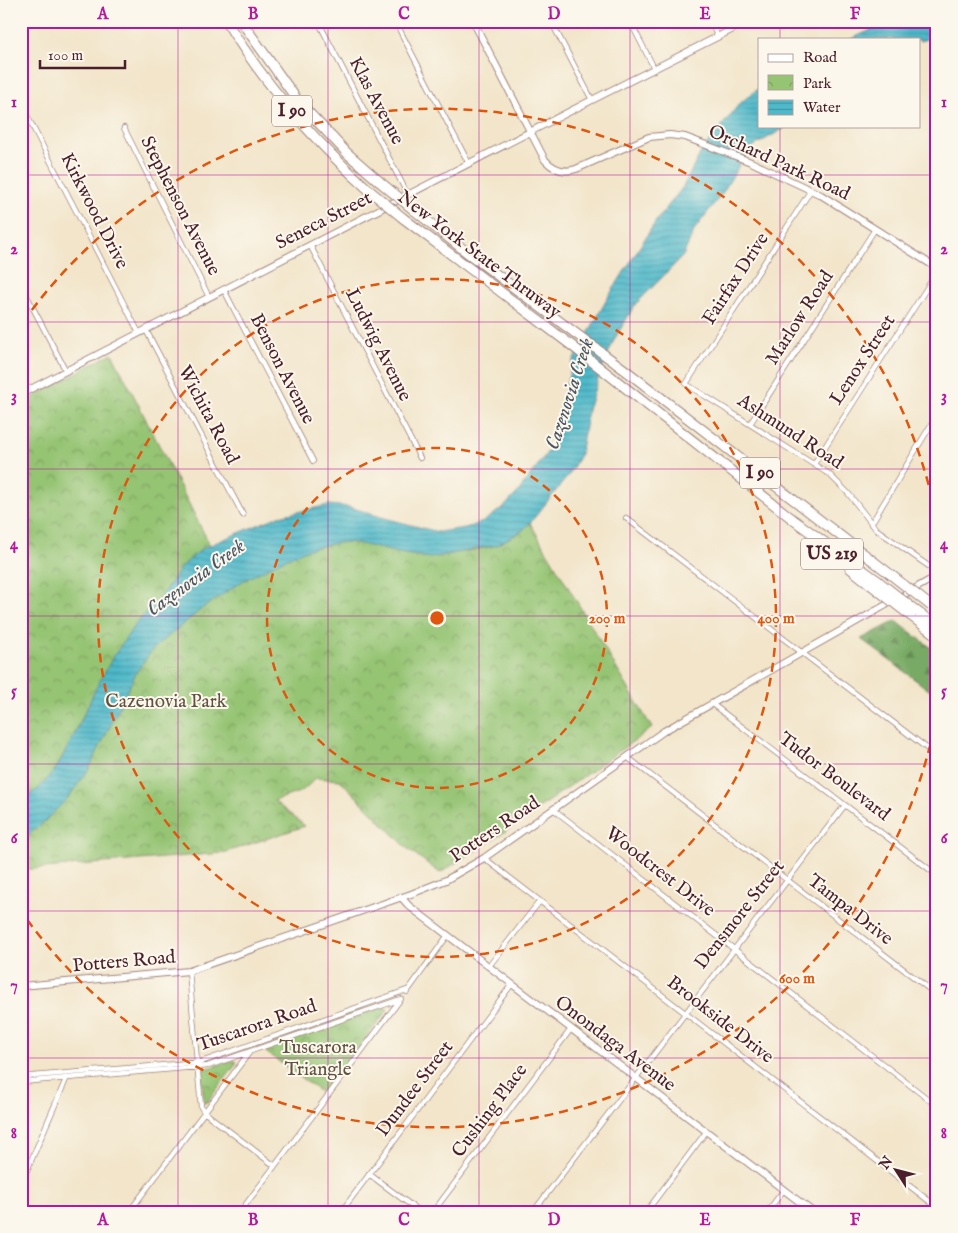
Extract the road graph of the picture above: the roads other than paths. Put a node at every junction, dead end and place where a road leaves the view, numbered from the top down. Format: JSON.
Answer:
{"nodes":[{"id":1,"x":226,"y":21,"type":"edge"},
{"id":2,"x":240,"y":21,"type":"edge"},
{"id":3,"x":318,"y":21,"type":"edge"},
{"id":4,"x":396,"y":21,"type":"edge"},
{"id":5,"x":473,"y":21,"type":"edge"},
{"id":6,"x":551,"y":21,"type":"edge"},
{"id":7,"x":630,"y":21,"type":"edge"},
{"id":8,"x":710,"y":21,"type":"edge"},
{"id":9,"x":749,"y":21,"type":"edge"},
{"id":10,"x":718,"y":37,"type":"junction"},
{"id":11,"x":654,"y":68,"type":"junction"},
{"id":12,"x":592,"y":100,"type":"junction"},
{"id":13,"x":21,"y":104,"type":"edge"},
{"id":14,"x":124,"y":128,"type":"dead end"},
{"id":15,"x":530,"y":132,"type":"junction"},
{"id":16,"x":469,"y":164,"type":"junction"},
{"id":17,"x":811,"y":190,"type":"junction"},
{"id":18,"x":408,"y":195,"type":"junction"},
{"id":19,"x":875,"y":229,"type":"junction"},
{"id":20,"x":310,"y":245,"type":"junction"},
{"id":21,"x":937,"y":270,"type":"edge"},
{"id":22,"x":21,"y":285,"type":"edge"},
{"id":23,"x":224,"y":290,"type":"junction"},
{"id":24,"x":208,"y":298,"type":"junction"},
{"id":25,"x":143,"y":331,"type":"junction"},
{"id":26,"x":66,"y":371,"type":"junction"},
{"id":27,"x":686,"y":384,"type":"joint"},
{"id":28,"x":21,"y":394,"type":"edge"},
{"id":29,"x":937,"y":415,"type":"edge"},
{"id":30,"x":750,"y":424,"type":"junction"},
{"id":31,"x":420,"y":458,"type":"dead end"},
{"id":32,"x":314,"y":462,"type":"dead end"},
{"id":33,"x":814,"y":464,"type":"junction"},
{"id":34,"x":243,"y":515,"type":"dead end"},
{"id":35,"x":626,"y":518,"type":"dead end"},
{"id":36,"x":795,"y":521,"type":"joint"},
{"id":37,"x":870,"y":524,"type":"junction"},
{"id":38,"x":937,"y":574,"type":"edge"},
{"id":39,"x":934,"y":608,"type":"edge"},
{"id":40,"x":915,"y":614,"type":"junction"},
{"id":41,"x":937,"y":626,"type":"edge"},
{"id":42,"x":937,"y":636,"type":"edge"},
{"id":43,"x":801,"y":653,"type":"junction"},
{"id":44,"x":712,"y":704,"type":"junction"},
{"id":45,"x":937,"y":756,"type":"edge"},
{"id":46,"x":627,"y":757,"type":"junction"},
{"id":47,"x":845,"y":804,"type":"junction"},
{"id":48,"x":554,"y":809,"type":"junction"},
{"id":49,"x":484,"y":858,"type":"junction"},
{"id":50,"x":937,"y":875,"type":"edge"},
{"id":51,"x":787,"y":880,"type":"junction"},
{"id":52,"x":401,"y":897,"type":"junction"},
{"id":53,"x":540,"y":901,"type":"junction"},
{"id":54,"x":448,"y":935,"type":"junction"},
{"id":55,"x":734,"y":949,"type":"junction"},
{"id":56,"x":489,"y":966,"type":"junction"},
{"id":57,"x":189,"y":972,"type":"junction"},
{"id":58,"x":512,"y":984,"type":"junction"},
{"id":59,"x":21,"y":986,"type":"edge"},
{"id":60,"x":407,"y":990,"type":"junction"},
{"id":61,"x":937,"y":995,"type":"edge"},
{"id":62,"x":401,"y":999,"type":"junction"},
{"id":63,"x":684,"y":1012,"type":"junction"},
{"id":64,"x":571,"y":1029,"type":"junction"},
{"id":65,"x":256,"y":1044,"type":"junction"},
{"id":66,"x":250,"y":1051,"type":"junction"},
{"id":67,"x":198,"y":1065,"type":"junction"},
{"id":68,"x":67,"y":1076,"type":"junction"},
{"id":69,"x":21,"y":1077,"type":"edge"},
{"id":70,"x":634,"y":1078,"type":"junction"},
{"id":71,"x":21,"y":1082,"type":"edge"},
{"id":72,"x":937,"y":1106,"type":"edge"},
{"id":73,"x":204,"y":1112,"type":"junction"},
{"id":74,"x":706,"y":1132,"type":"junction"},
{"id":75,"x":274,"y":1166,"type":"junction"},
{"id":76,"x":369,"y":1174,"type":"junction"},
{"id":77,"x":21,"y":1184,"type":"edge"},
{"id":78,"x":783,"y":1191,"type":"junction"},
{"id":79,"x":937,"y":1207,"type":"edge"},
{"id":80,"x":129,"y":1212,"type":"edge"},
{"id":81,"x":240,"y":1212,"type":"edge"},
{"id":82,"x":341,"y":1212,"type":"edge"},
{"id":83,"x":420,"y":1212,"type":"edge"},
{"id":84,"x":433,"y":1212,"type":"edge"},
{"id":85,"x":532,"y":1212,"type":"edge"},
{"id":86,"x":646,"y":1212,"type":"edge"},
{"id":87,"x":767,"y":1212,"type":"edge"},
{"id":88,"x":813,"y":1212,"type":"edge"}],
"edges":[{"from":1,"to":36,"type":"highway","name":"New York State Thruway","number":"I 90","bridge":true},
{"from":2,"to":39,"type":"highway","name":"New York State Thruway","number":"I 90","bridge":true},
{"from":3,"to":18,"type":"street","name":"Klas Avenue"},
{"from":4,"to":16,"type":"street"},
{"from":5,"to":15,"type":"street"},
{"from":6,"to":12,"type":"street"},
{"from":7,"to":11,"type":"street"},
{"from":8,"to":10,"type":"street"},
{"from":9,"to":10,"type":"street","name":"Seneca Street"},
{"from":10,"to":11,"type":"street","name":"Seneca Street"},
{"from":11,"to":12,"type":"street","name":"Seneca Street"},
{"from":12,"to":15,"type":"street","name":"Seneca Street"},
{"from":13,"to":25,"type":"street","name":"Kirkwood Drive"},
{"from":14,"to":24,"type":"street","name":"Stephenson Avenue"},
{"from":15,"to":16,"type":"street","name":"Seneca Street"},
{"from":15,"to":17,"type":"street","name":"Orchard Park Road"},
{"from":16,"to":18,"type":"street","name":"Seneca Street"},
{"from":17,"to":19,"type":"street","name":"Orchard Park Road"},
{"from":17,"to":27,"type":"street","name":"Fairfax Drive"},
{"from":18,"to":20,"type":"street","name":"Seneca Street"},
{"from":19,"to":21,"type":"street","name":"Orchard Park Road"},
{"from":19,"to":30,"type":"street","name":"Marlow Road"},
{"from":20,"to":23,"type":"street","name":"Seneca Street"},
{"from":20,"to":31,"type":"street","name":"Ludwig Avenue"},
{"from":21,"to":33,"type":"street","name":"Lenox Street"},
{"from":22,"to":26,"type":"street"},
{"from":23,"to":24,"type":"street","name":"Seneca Street"},
{"from":23,"to":32,"type":"street","name":"Benson Avenue"},
{"from":24,"to":25,"type":"street","name":"Seneca Street"},
{"from":25,"to":26,"type":"street","name":"Seneca Street"},
{"from":25,"to":34,"type":"street","name":"Wichita Road"},
{"from":26,"to":28,"type":"street","name":"Seneca Street"},
{"from":27,"to":30,"type":"street","name":"Ashmund Road"},
{"from":29,"to":37,"type":"street"},
{"from":30,"to":33,"type":"street","name":"Ashmund Road"},
{"from":33,"to":37,"type":"street","name":"Ashmund Road"},
{"from":35,"to":43,"type":"street"},
{"from":36,"to":40,"type":"highway","number":"US 219","bridge":true},
{"from":37,"to":38,"type":"street","name":"Ashmund Road"},
{"from":38,"to":43,"type":"street","name":"Potters Road"},
{"from":40,"to":41,"type":"highway"},
{"from":40,"to":42,"type":"highway","number":"US 219"},
{"from":43,"to":44,"type":"street","name":"Potters Road"},
{"from":43,"to":45,"type":"street"},
{"from":44,"to":46,"type":"street","name":"Potters Road"},
{"from":44,"to":47,"type":"street","name":"Tudor Boulevard"},
{"from":46,"to":48,"type":"street","name":"Potters Road"},
{"from":46,"to":51,"type":"street","name":"Tampa Drive"},
{"from":47,"to":50,"type":"street","name":"Tudor Boulevard"},
{"from":47,"to":51,"type":"street","name":"Densmore Street"},
{"from":48,"to":49,"type":"street","name":"Potters Road"},
{"from":48,"to":55,"type":"street","name":"Woodcrest Drive"},
{"from":49,"to":52,"type":"street","name":"Potters Road"},
{"from":49,"to":53,"type":"street","name":"Brookside Drive"},
{"from":51,"to":55,"type":"street","name":"Densmore Street"},
{"from":51,"to":61,"type":"street","name":"Tampa Drive"},
{"from":52,"to":54,"type":"street","name":"Onondaga Avenue"},
{"from":52,"to":57,"type":"street","name":"Potters Road"},
{"from":53,"to":56,"type":"street"},
{"from":53,"to":63,"type":"street","name":"Brookside Drive"},
{"from":54,"to":56,"type":"street","name":"Onondaga Avenue"},
{"from":54,"to":60,"type":"street"},
{"from":55,"to":63,"type":"street","name":"Densmore Street"},
{"from":55,"to":72,"type":"street","name":"Woodcrest Drive"},
{"from":56,"to":58,"type":"street","name":"Onondaga Avenue"},
{"from":57,"to":59,"type":"street","name":"Potters Road"},
{"from":57,"to":67,"type":"street"},
{"from":58,"to":64,"type":"street","name":"Onondaga Avenue"},
{"from":58,"to":76,"type":"street","name":"Dundee Street"},
{"from":60,"to":62,"type":"street"},
{"from":60,"to":65,"type":"street","name":"Tuscarora Road"},
{"from":62,"to":66,"type":"street","name":"Tuscarora Road"},
{"from":62,"to":75,"type":"street"},
{"from":63,"to":70,"type":"street","name":"Densmore Street"},
{"from":63,"to":79,"type":"street","name":"Brookside Drive"},
{"from":64,"to":70,"type":"street","name":"Onondaga Avenue"},
{"from":64,"to":84,"type":"street","name":"Cushing Place"},
{"from":65,"to":66,"type":"street"},
{"from":65,"to":67,"type":"street","name":"Tuscarora Road"},
{"from":66,"to":67,"type":"street","name":"Tuscarora Road"},
{"from":66,"to":73,"type":"street"},
{"from":67,"to":68,"type":"street","name":"Tuscarora Road"},
{"from":67,"to":73,"type":"street"},
{"from":68,"to":69,"type":"street","name":"Tuscarora Road"},
{"from":68,"to":71,"type":"street","name":"Tuscarora Road"},
{"from":68,"to":77,"type":"street"},
{"from":70,"to":74,"type":"street","name":"Onondaga Avenue"},
{"from":70,"to":85,"type":"street","name":"Densmore Street"},
{"from":73,"to":75,"type":"street"},
{"from":73,"to":80,"type":"street"},
{"from":74,"to":78,"type":"street","name":"Onondaga Avenue"},
{"from":74,"to":86,"type":"street"},
{"from":75,"to":81,"type":"street"},
{"from":76,"to":82,"type":"street","name":"Dundee Street"},
{"from":76,"to":83,"type":"street"},
{"from":78,"to":87,"type":"street"},
{"from":78,"to":88,"type":"street","name":"Onondaga Avenue"}]}
